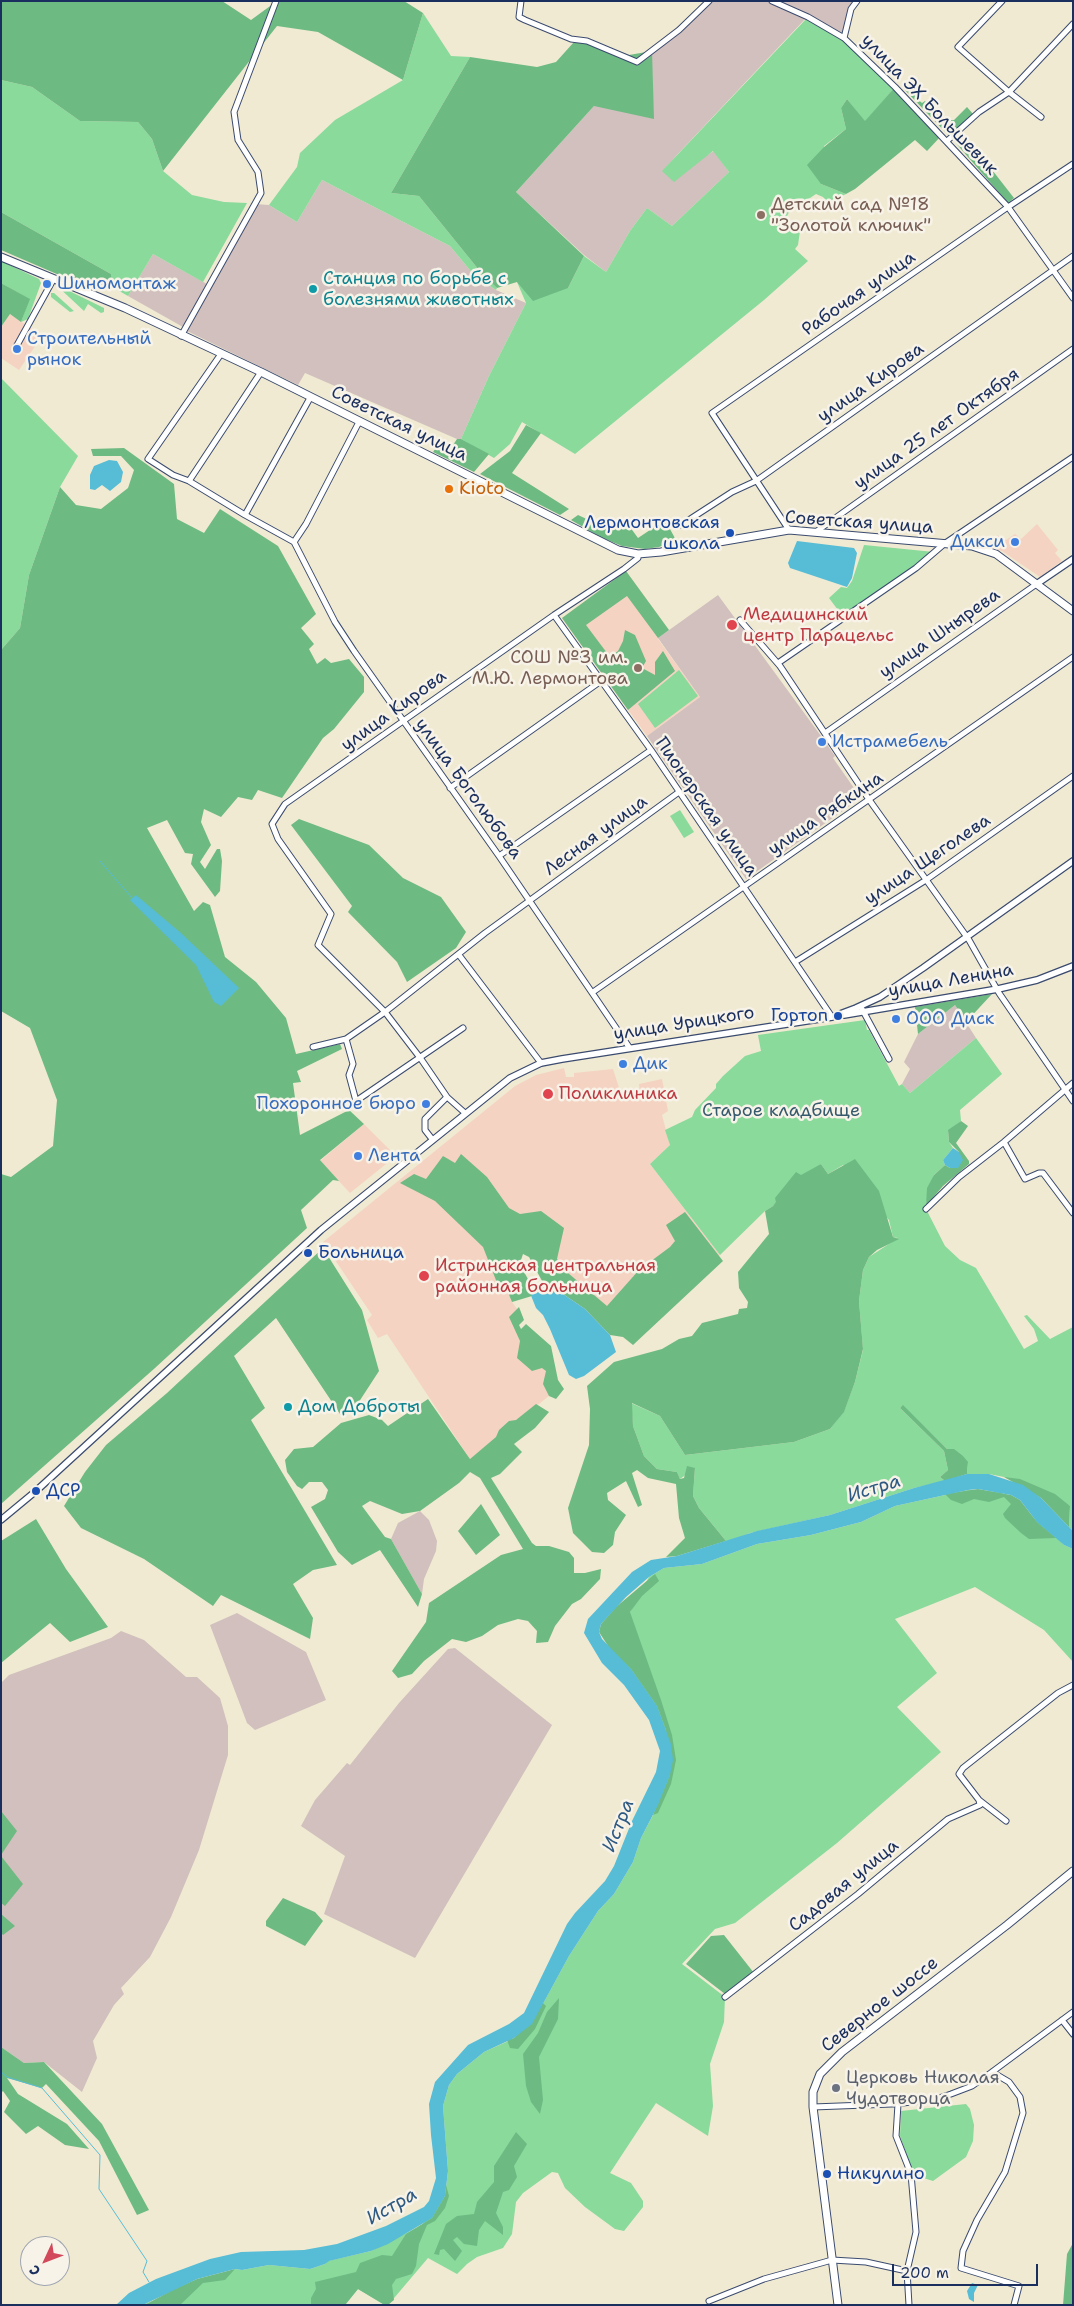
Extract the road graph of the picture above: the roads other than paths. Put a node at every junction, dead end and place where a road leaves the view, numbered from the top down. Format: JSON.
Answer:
{"nodes":[{"id":1,"x":276,"y":1,"type":"edge"},
{"id":2,"x":521,"y":1,"type":"edge"},
{"id":3,"x":709,"y":1,"type":"edge"},
{"id":4,"x":772,"y":1,"type":"edge"},
{"id":5,"x":857,"y":1,"type":"edge"},
{"id":6,"x":1002,"y":1,"type":"edge"},
{"id":7,"x":1073,"y":24,"type":"edge"},
{"id":8,"x":844,"y":38,"type":"junction"},
{"id":9,"x":1009,"y":92,"type":"junction"},
{"id":10,"x":1041,"y":117,"type":"dead end"},
{"id":11,"x":947,"y":141,"type":"junction"},
{"id":12,"x":1073,"y":164,"type":"edge"},
{"id":13,"x":1008,"y":207,"type":"junction"},
{"id":14,"x":1073,"y":256,"type":"edge"},
{"id":15,"x":1,"y":257,"type":"edge"},
{"id":16,"x":1053,"y":271,"type":"junction"},
{"id":17,"x":53,"y":280,"type":"junction"},
{"id":18,"x":1073,"y":298,"type":"edge"},
{"id":19,"x":181,"y":336,"type":"junction"},
{"id":20,"x":16,"y":347,"type":"dead end"},
{"id":21,"x":1073,"y":349,"type":"edge"},
{"id":22,"x":221,"y":354,"type":"junction"},
{"id":23,"x":261,"y":372,"type":"junction"},
{"id":24,"x":310,"y":398,"type":"junction"},
{"id":25,"x":359,"y":422,"type":"junction"},
{"id":26,"x":1073,"y":457,"type":"edge"},
{"id":27,"x":189,"y":481,"type":"junction"},
{"id":28,"x":756,"y":482,"type":"junction"},
{"id":29,"x":245,"y":515,"type":"junction"},
{"id":30,"x":681,"y":525,"type":"dead end"},
{"id":31,"x":789,"y":530,"type":"junction"},
{"id":32,"x":817,"y":531,"type":"junction"},
{"id":33,"x":294,"y":542,"type":"junction"},
{"id":34,"x":944,"y":544,"type":"junction"},
{"id":35,"x":638,"y":554,"type":"junction"},
{"id":36,"x":1073,"y":559,"type":"edge"},
{"id":37,"x":1038,"y":583,"type":"junction"},
{"id":38,"x":1073,"y":611,"type":"edge"},
{"id":39,"x":554,"y":615,"type":"junction"},
{"id":40,"x":740,"y":620,"type":"dead end"},
{"id":41,"x":1073,"y":657,"type":"edge"},
{"id":42,"x":778,"y":663,"type":"junction"},
{"id":43,"x":600,"y":681,"type":"junction"},
{"id":44,"x":402,"y":722,"type":"junction"},
{"id":45,"x":825,"y":733,"type":"junction"},
{"id":46,"x":651,"y":750,"type":"junction"},
{"id":47,"x":1073,"y":776,"type":"edge"},
{"id":48,"x":450,"y":788,"type":"junction"},
{"id":49,"x":679,"y":792,"type":"junction"},
{"id":50,"x":870,"y":801,"type":"junction"},
{"id":51,"x":499,"y":856,"type":"junction"},
{"id":52,"x":1073,"y":861,"type":"edge"},
{"id":53,"x":926,"y":880,"type":"junction"},
{"id":54,"x":744,"y":886,"type":"junction"},
{"id":55,"x":530,"y":901,"type":"junction"},
{"id":56,"x":966,"y":937,"type":"junction"},
{"id":57,"x":458,"y":954,"type":"junction"},
{"id":58,"x":795,"y":962,"type":"junction"},
{"id":59,"x":1073,"y":966,"type":"edge"},
{"id":60,"x":998,"y":989,"type":"junction"},
{"id":61,"x":593,"y":992,"type":"junction"},
{"id":62,"x":880,"y":997,"type":"junction"},
{"id":63,"x":862,"y":1009,"type":"junction"},
{"id":64,"x":879,"y":1009,"type":"junction"},
{"id":65,"x":385,"y":1012,"type":"junction"},
{"id":66,"x":832,"y":1017,"type":"junction"},
{"id":67,"x":463,"y":1028,"type":"dead end"},
{"id":68,"x":346,"y":1039,"type":"junction"},
{"id":69,"x":313,"y":1047,"type":"dead end"},
{"id":70,"x":630,"y":1047,"type":"junction"},
{"id":71,"x":421,"y":1059,"type":"junction"},
{"id":72,"x":889,"y":1059,"type":"dead end"},
{"id":73,"x":542,"y":1063,"type":"junction"},
{"id":74,"x":1073,"y":1083,"type":"edge"},
{"id":75,"x":1064,"y":1089,"type":"junction"},
{"id":76,"x":447,"y":1097,"type":"junction"},
{"id":77,"x":1073,"y":1101,"type":"edge"},
{"id":78,"x":465,"y":1113,"type":"junction"},
{"id":79,"x":432,"y":1139,"type":"junction"},
{"id":80,"x":1004,"y":1142,"type":"junction"},
{"id":81,"x":926,"y":1209,"type":"dead end"},
{"id":82,"x":1073,"y":1213,"type":"edge"},
{"id":83,"x":1,"y":1520,"type":"edge"},
{"id":84,"x":1073,"y":1685,"type":"edge"},
{"id":85,"x":979,"y":1800,"type":"junction"},
{"id":86,"x":1006,"y":1821,"type":"dead end"},
{"id":87,"x":1073,"y":1872,"type":"edge"},
{"id":88,"x":725,"y":1997,"type":"dead end"},
{"id":89,"x":1073,"y":2012,"type":"edge"},
{"id":90,"x":1062,"y":2020,"type":"junction"},
{"id":91,"x":1073,"y":2034,"type":"edge"},
{"id":92,"x":992,"y":2072,"type":"junction"},
{"id":93,"x":898,"y":2104,"type":"junction"},
{"id":94,"x":813,"y":2107,"type":"junction"},
{"id":95,"x":832,"y":2260,"type":"junction"},
{"id":96,"x":907,"y":2271,"type":"junction"},
{"id":97,"x":709,"y":2301,"type":"dead end"},
{"id":98,"x":838,"y":2305,"type":"edge"},
{"id":99,"x":910,"y":2305,"type":"edge"},
{"id":100,"x":1014,"y":2305,"type":"edge"}],
"edges":[{"from":1,"to":19,"type":"street"},
{"from":2,"to":3,"type":"street"},
{"from":4,"to":8,"type":"street","name":"улица ЭХ Большевик"},
{"from":5,"to":8,"type":"street"},
{"from":6,"to":9,"type":"street"},
{"from":7,"to":9,"type":"street"},
{"from":8,"to":11,"type":"street","name":"улица ЭХ Большевик"},
{"from":9,"to":10,"type":"street"},
{"from":9,"to":11,"type":"street"},
{"from":11,"to":13,"type":"street","name":"улица ЭХ Большевик"},
{"from":12,"to":13,"type":"street","name":"Рабочая улица"},
{"from":13,"to":16,"type":"street","name":"улица ЭХ Большевик"},
{"from":13,"to":28,"type":"street","name":"Рабочая улица"},
{"from":14,"to":16,"type":"street","name":"улица Кирова"},
{"from":15,"to":17,"type":"main road","name":"Советская улица"},
{"from":16,"to":18,"type":"street","name":"улица ЭХ Большевик"},
{"from":16,"to":28,"type":"street","name":"улица Кирова"},
{"from":17,"to":19,"type":"main road","name":"Советская улица"},
{"from":17,"to":20,"type":"street"},
{"from":19,"to":22,"type":"main road","name":"Советская улица"},
{"from":21,"to":32,"type":"street","name":"улица 25 лет Октября"},
{"from":22,"to":23,"type":"main road","name":"Советская улица"},
{"from":22,"to":27,"type":"street"},
{"from":23,"to":24,"type":"main road","name":"Советская улица"},
{"from":23,"to":27,"type":"street"},
{"from":24,"to":25,"type":"main road","name":"Советская улица"},
{"from":24,"to":29,"type":"street"},
{"from":25,"to":33,"type":"street"},
{"from":25,"to":35,"type":"main road","name":"Советская улица"},
{"from":26,"to":34,"type":"street"},
{"from":27,"to":29,"type":"street"},
{"from":28,"to":30,"type":"street","name":"улица Кирова"},
{"from":28,"to":31,"type":"street"},
{"from":29,"to":33,"type":"street"},
{"from":31,"to":32,"type":"main road","name":"Советская улица"},
{"from":31,"to":35,"type":"main road","name":"Советская улица"},
{"from":32,"to":34,"type":"main road","name":"Советская улица"},
{"from":33,"to":44,"type":"street","name":"улица Боголюбова"},
{"from":34,"to":37,"type":"main road","name":"Советская улица"},
{"from":34,"to":42,"type":"street"},
{"from":35,"to":39,"type":"street","name":"улица Кирова"},
{"from":36,"to":37,"type":"street","name":"улица Шнырева"},
{"from":37,"to":38,"type":"main road","name":"Советская улица"},
{"from":37,"to":45,"type":"street","name":"улица Шнырева"},
{"from":39,"to":43,"type":"street","name":"Пионерская улица"},
{"from":39,"to":44,"type":"street","name":"улица Кирова"},
{"from":40,"to":42,"type":"street"},
{"from":41,"to":50,"type":"street","name":"улица Рябкина"},
{"from":42,"to":45,"type":"street"},
{"from":43,"to":46,"type":"street","name":"Пионерская улица"},
{"from":43,"to":48,"type":"street"},
{"from":44,"to":48,"type":"street","name":"улица Боголюбова"},
{"from":44,"to":65,"type":"street","name":"улица Кирова"},
{"from":45,"to":50,"type":"street"},
{"from":46,"to":49,"type":"street","name":"Пионерская улица"},
{"from":46,"to":51,"type":"street"},
{"from":47,"to":53,"type":"street","name":"улица Щеголева"},
{"from":48,"to":51,"type":"street","name":"улица Боголюбова"},
{"from":49,"to":54,"type":"street","name":"Пионерская улица"},
{"from":49,"to":55,"type":"street","name":"Лесная улица"},
{"from":50,"to":53,"type":"street"},
{"from":50,"to":54,"type":"street","name":"улица Рябкина"},
{"from":51,"to":55,"type":"street","name":"улица Боголюбова"},
{"from":52,"to":56,"type":"street"},
{"from":53,"to":56,"type":"street"},
{"from":53,"to":58,"type":"street","name":"улица Щеголева"},
{"from":54,"to":58,"type":"street","name":"Пионерская улица"},
{"from":54,"to":61,"type":"street","name":"улица Рябкина"},
{"from":55,"to":57,"type":"street","name":"Лесная улица"},
{"from":55,"to":61,"type":"street","name":"улица Боголюбова"},
{"from":56,"to":60,"type":"street"},
{"from":56,"to":62,"type":"street"},
{"from":57,"to":65,"type":"street","name":"Лесная улица"},
{"from":57,"to":73,"type":"street"},
{"from":58,"to":66,"type":"street","name":"Пионерская улица"},
{"from":59,"to":60,"type":"street","name":"улица Ленина"},
{"from":60,"to":64,"type":"street","name":"улица Ленина"},
{"from":60,"to":75,"type":"street"},
{"from":61,"to":70,"type":"street","name":"улица Боголюбова"},
{"from":62,"to":63,"type":"street"},
{"from":62,"to":64,"type":"street"},
{"from":63,"to":64,"type":"street","name":"улица Ленина"},
{"from":63,"to":66,"type":"street","name":"улица Ленина"},
{"from":63,"to":72,"type":"street"},
{"from":65,"to":68,"type":"street","name":"Лесная улица"},
{"from":65,"to":71,"type":"street"},
{"from":66,"to":70,"type":"street","name":"улица Урицкого"},
{"from":67,"to":71,"type":"street"},
{"from":68,"to":69,"type":"street"},
{"from":68,"to":71,"type":"street"},
{"from":70,"to":73,"type":"street","name":"улица Урицкого"},
{"from":71,"to":76,"type":"street"},
{"from":73,"to":78,"type":"street","name":"улица Урицкого"},
{"from":74,"to":75,"type":"street"},
{"from":75,"to":77,"type":"street"},
{"from":75,"to":80,"type":"street"},
{"from":76,"to":78,"type":"street"},
{"from":76,"to":79,"type":"street"},
{"from":78,"to":79,"type":"street","name":"улица Урицкого"},
{"from":79,"to":83,"type":"street","name":"улица Урицкого"},
{"from":80,"to":81,"type":"street"},
{"from":80,"to":82,"type":"street"},
{"from":84,"to":85,"type":"street"},
{"from":85,"to":86,"type":"street"},
{"from":85,"to":88,"type":"street","name":"Садовая улица"},
{"from":87,"to":94,"type":"main road","name":"Северное шоссе"},
{"from":89,"to":90,"type":"street"},
{"from":90,"to":91,"type":"street"},
{"from":90,"to":92,"type":"street"},
{"from":92,"to":93,"type":"street"},
{"from":92,"to":100,"type":"street"},
{"from":93,"to":94,"type":"street"},
{"from":93,"to":96,"type":"street"},
{"from":94,"to":95,"type":"main road","name":"Северное шоссе"},
{"from":95,"to":96,"type":"street"},
{"from":95,"to":97,"type":"street"},
{"from":95,"to":98,"type":"main road","name":"Северное шоссе"},
{"from":96,"to":99,"type":"street"}]}
